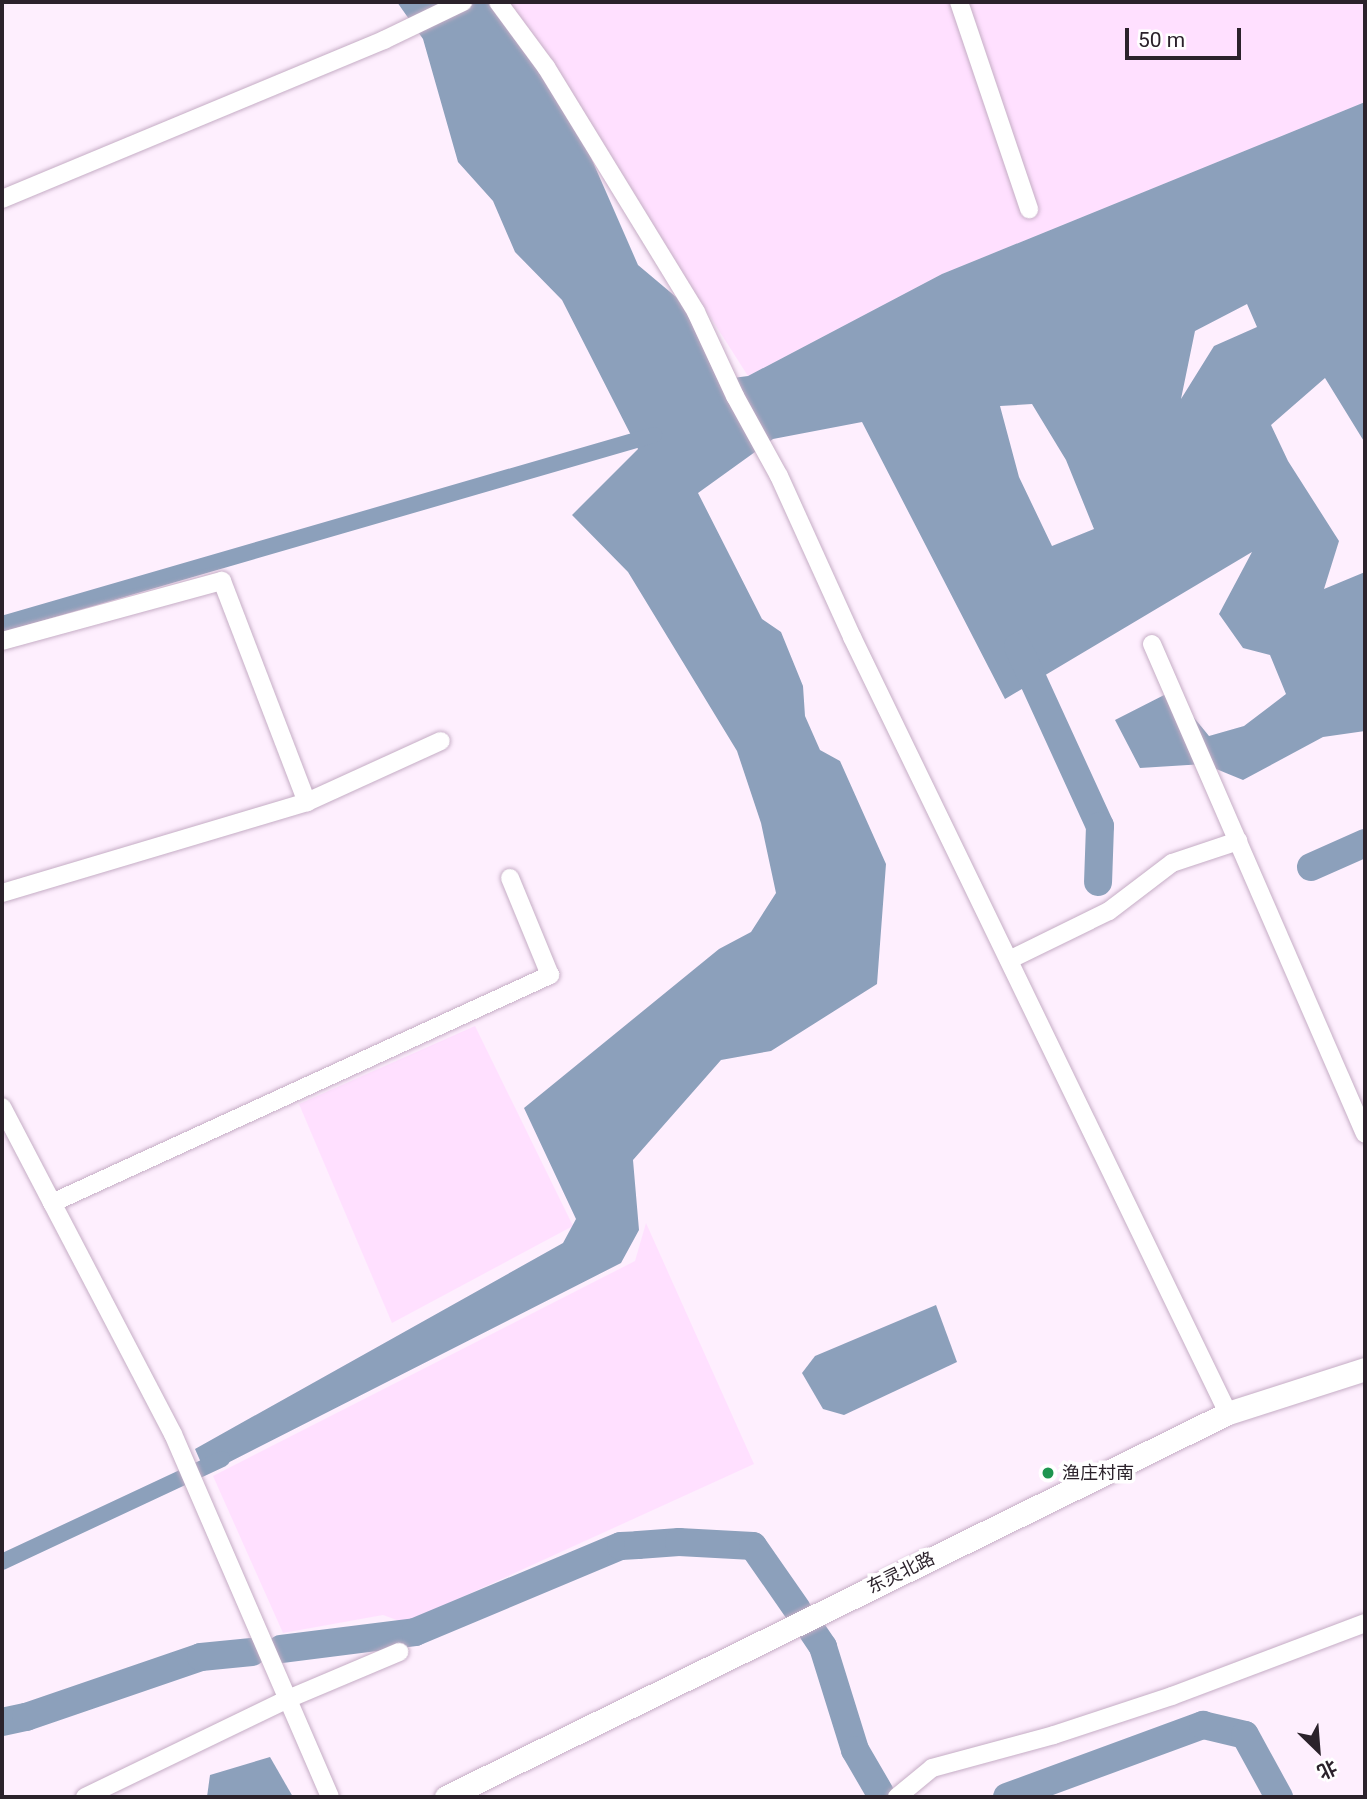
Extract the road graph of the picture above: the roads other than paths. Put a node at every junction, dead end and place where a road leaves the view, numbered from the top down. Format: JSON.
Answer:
{"nodes":[{"id":1,"x":463,"y":2,"type":"edge"},
{"id":2,"x":498,"y":2,"type":"edge"},
{"id":3,"x":958,"y":2,"type":"edge"},
{"id":4,"x":2,"y":199,"type":"edge"},
{"id":5,"x":1029,"y":209,"type":"dead end"},
{"id":6,"x":2,"y":641,"type":"edge"},
{"id":7,"x":1152,"y":644,"type":"dead end"},
{"id":8,"x":441,"y":741,"type":"dead end"},
{"id":9,"x":307,"y":802,"type":"junction"},
{"id":10,"x":1238,"y":841,"type":"junction"},
{"id":11,"x":510,"y":878,"type":"dead end"},
{"id":12,"x":2,"y":893,"type":"edge"},
{"id":13,"x":1009,"y":960,"type":"junction"},
{"id":14,"x":2,"y":1107,"type":"edge"},
{"id":15,"x":1365,"y":1133,"type":"edge"},
{"id":16,"x":52,"y":1203,"type":"junction"},
{"id":17,"x":1365,"y":1369,"type":"edge"},
{"id":18,"x":1228,"y":1413,"type":"junction"},
{"id":19,"x":1365,"y":1623,"type":"edge"},
{"id":20,"x":399,"y":1652,"type":"dead end"},
{"id":21,"x":288,"y":1699,"type":"junction"},
{"id":22,"x":85,"y":1797,"type":"edge"},
{"id":23,"x":330,"y":1797,"type":"edge"},
{"id":24,"x":446,"y":1797,"type":"edge"},
{"id":25,"x":897,"y":1797,"type":"edge"}],
"edges":[{"from":1,"to":4,"type":"street"},
{"from":2,"to":13,"type":"street"},
{"from":3,"to":5,"type":"street"},
{"from":6,"to":9,"type":"street"},
{"from":7,"to":10,"type":"street"},
{"from":8,"to":9,"type":"street"},
{"from":9,"to":12,"type":"street"},
{"from":10,"to":13,"type":"street"},
{"from":10,"to":15,"type":"street"},
{"from":11,"to":16,"type":"street"},
{"from":13,"to":18,"type":"street"},
{"from":14,"to":16,"type":"street"},
{"from":16,"to":21,"type":"street"},
{"from":17,"to":18,"type":"main road","name":"东灵北路"},
{"from":18,"to":24,"type":"main road","name":"东灵北路"},
{"from":19,"to":25,"type":"street"},
{"from":20,"to":21,"type":"street"},
{"from":21,"to":22,"type":"street"},
{"from":21,"to":23,"type":"street"}]}
